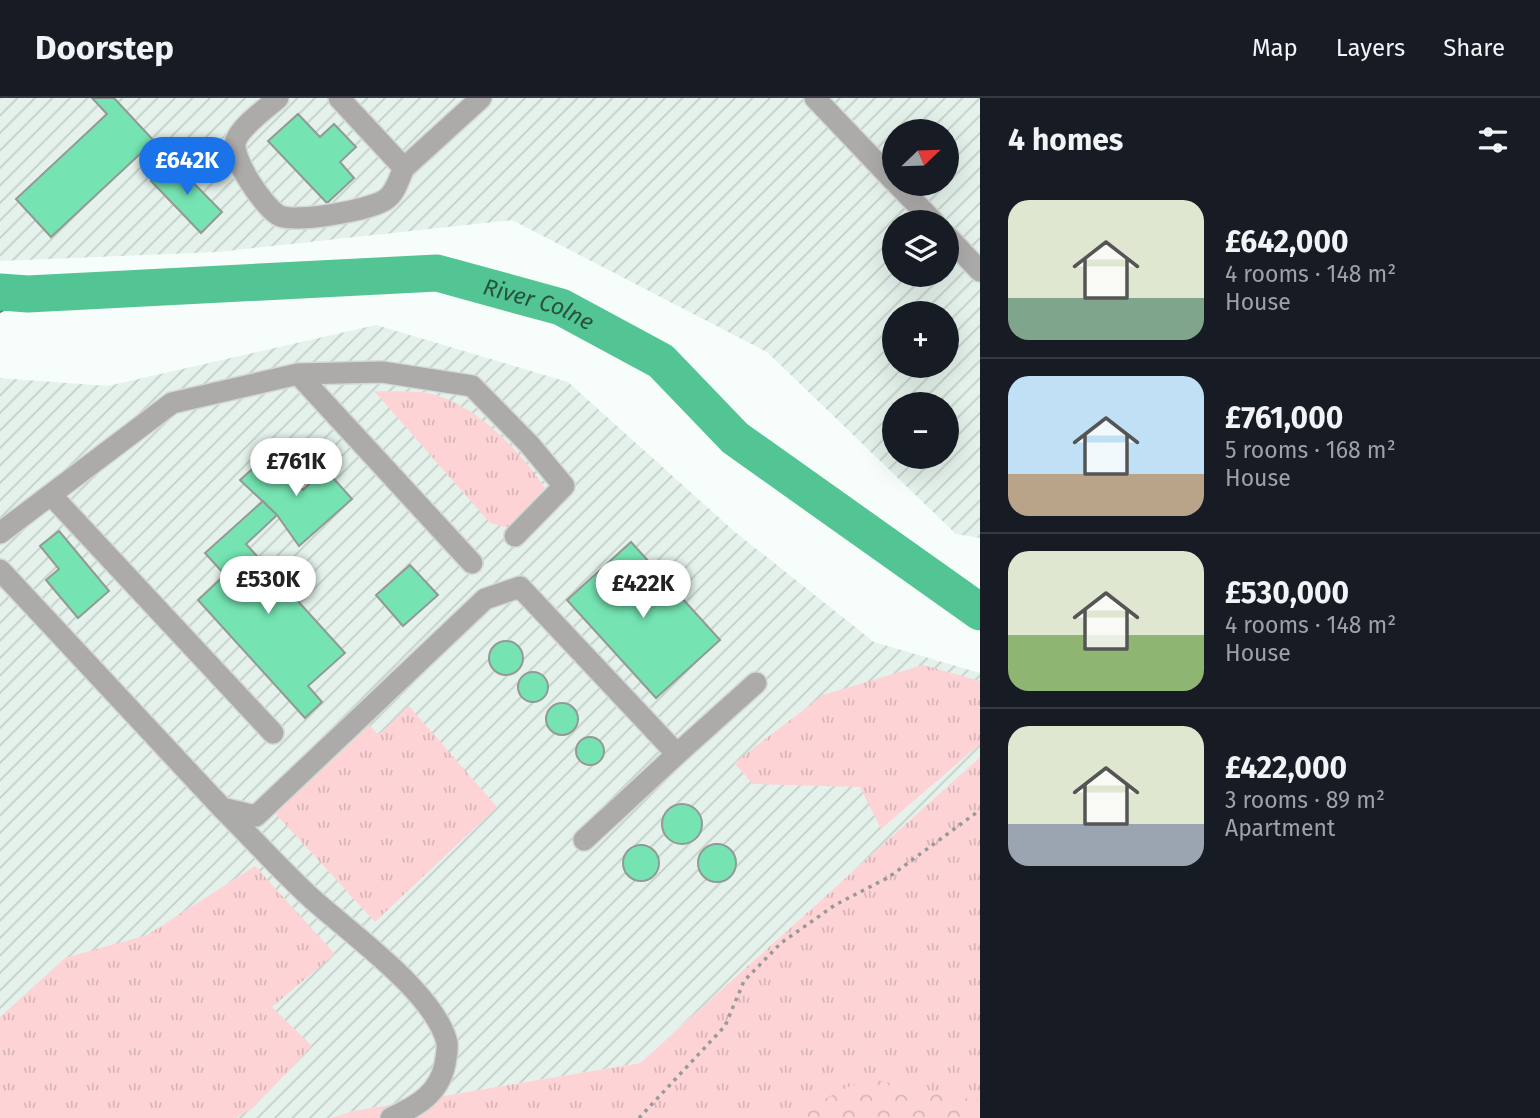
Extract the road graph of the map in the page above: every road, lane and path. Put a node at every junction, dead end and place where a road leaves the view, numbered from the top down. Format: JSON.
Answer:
{"nodes":[{"id":1,"x":278,"y":98,"type":"edge"},
{"id":2,"x":339,"y":98,"type":"edge"},
{"id":3,"x":481,"y":98,"type":"edge"},
{"id":4,"x":815,"y":98,"type":"edge"},
{"id":5,"x":404,"y":167,"type":"junction"},
{"id":6,"x":882,"y":168,"type":"edge"},
{"id":7,"x":908,"y":196,"type":"edge"},
{"id":8,"x":922,"y":210,"type":"edge"},
{"id":9,"x":959,"y":249,"type":"edge"},
{"id":10,"x":980,"y":271,"type":"edge"},
{"id":11,"x":298,"y":374,"type":"junction"},
{"id":12,"x":51,"y":495,"type":"junction"},
{"id":13,"x":0,"y":533,"type":"edge"},
{"id":14,"x":515,"y":536,"type":"dead end"},
{"id":15,"x":472,"y":563,"type":"dead end"},
{"id":16,"x":0,"y":570,"type":"edge"},
{"id":17,"x":756,"y":682,"type":"dead end"},
{"id":18,"x":273,"y":733,"type":"dead end"},
{"id":19,"x":677,"y":754,"type":"junction"},
{"id":20,"x":222,"y":808,"type":"junction"},
{"id":21,"x":980,"y":810,"type":"edge"},
{"id":22,"x":584,"y":840,"type":"dead end"},
{"id":23,"x":391,"y":1118,"type":"edge"},
{"id":24,"x":639,"y":1118,"type":"edge"}],
"edges":[{"from":1,"to":5,"type":"lane"},
{"from":2,"to":5,"type":"lane"},
{"from":3,"to":5,"type":"lane"},
{"from":4,"to":6,"type":"lane"},
{"from":7,"to":8,"type":"lane"},
{"from":9,"to":10,"type":"lane"},
{"from":11,"to":12,"type":"lane"},
{"from":11,"to":14,"type":"lane"},
{"from":11,"to":15,"type":"lane"},
{"from":12,"to":13,"type":"lane"},
{"from":12,"to":18,"type":"lane"},
{"from":16,"to":20,"type":"lane"},
{"from":17,"to":19,"type":"lane"},
{"from":19,"to":20,"type":"lane"},
{"from":19,"to":22,"type":"lane"},
{"from":20,"to":23,"type":"lane"},
{"from":21,"to":24,"type":"path"}]}
